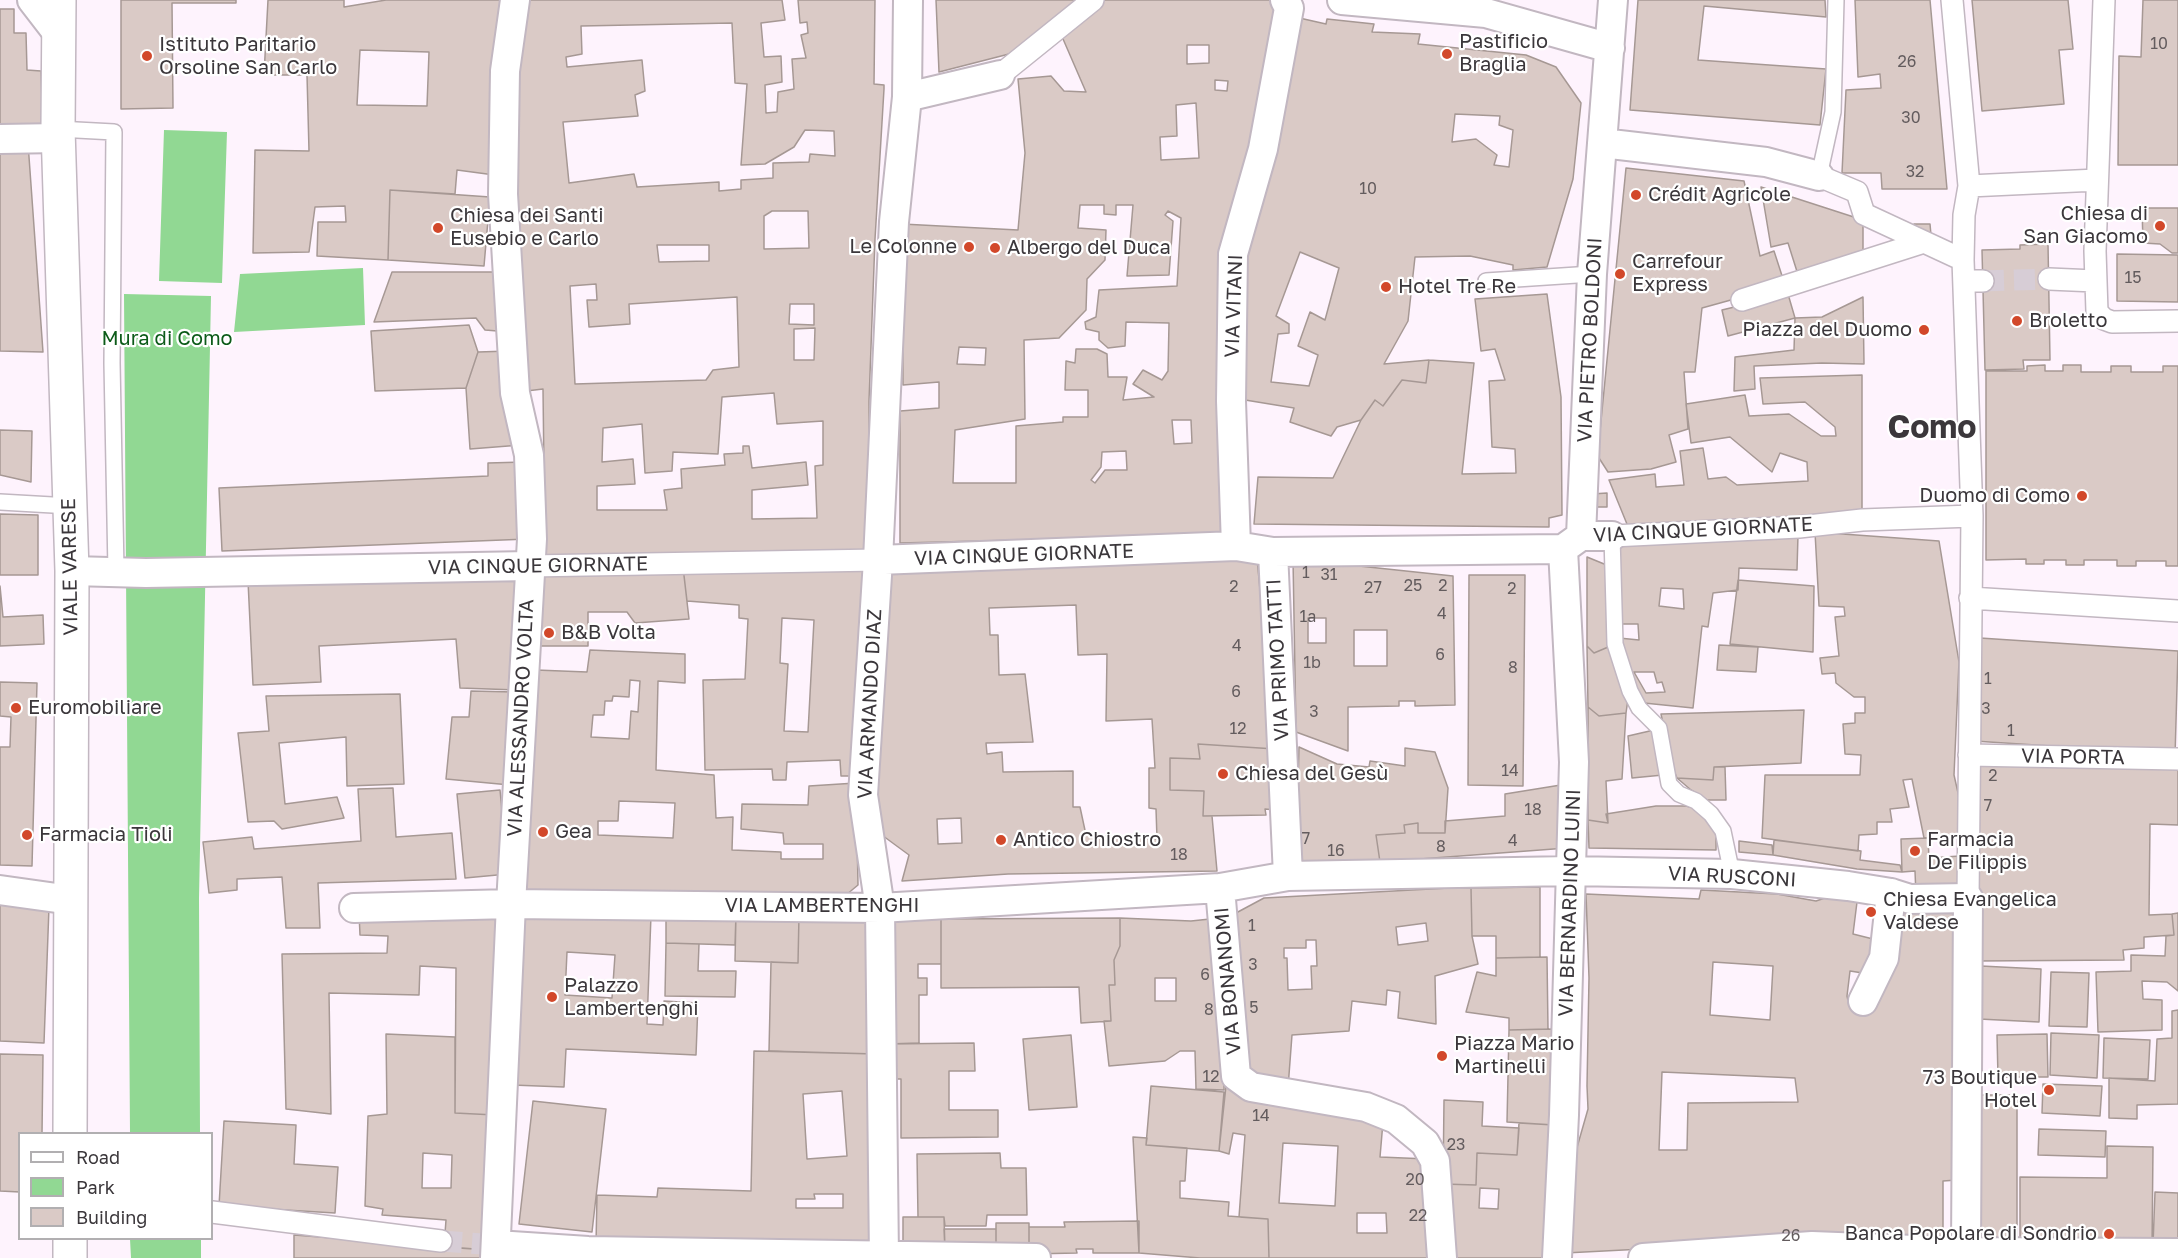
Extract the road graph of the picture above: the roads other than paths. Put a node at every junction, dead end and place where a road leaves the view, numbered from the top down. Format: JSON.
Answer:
{"nodes":[{"id":1,"x":32,"y":0,"type":"edge"},
{"id":2,"x":59,"y":0,"type":"edge"},
{"id":3,"x":515,"y":0,"type":"edge"},
{"id":4,"x":908,"y":0,"type":"edge"},
{"id":5,"x":1093,"y":0,"type":"edge"},
{"id":6,"x":1285,"y":0,"type":"edge"},
{"id":7,"x":1342,"y":0,"type":"edge"},
{"id":8,"x":1613,"y":0,"type":"edge"},
{"id":9,"x":1836,"y":0,"type":"edge"},
{"id":10,"x":1952,"y":0,"type":"edge"},
{"id":11,"x":2104,"y":0,"type":"edge"},
{"id":12,"x":59,"y":35,"type":"junction"},
{"id":13,"x":1610,"y":48,"type":"junction"},
{"id":14,"x":1000,"y":75,"type":"joint"},
{"id":15,"x":908,"y":97,"type":"junction"},
{"id":16,"x":58,"y":134,"type":"junction"},
{"id":17,"x":0,"y":139,"type":"edge"},
{"id":18,"x":1602,"y":143,"type":"junction"},
{"id":19,"x":1819,"y":176,"type":"junction"},
{"id":20,"x":2097,"y":180,"type":"junction"},
{"id":21,"x":1969,"y":186,"type":"junction"},
{"id":22,"x":1924,"y":242,"type":"junction"},
{"id":23,"x":1592,"y":274,"type":"junction"},
{"id":24,"x":1970,"y":274,"type":"junction"},
{"id":25,"x":2049,"y":279,"type":"tunnel mouth"},
{"id":26,"x":1486,"y":281,"type":"dead end"},
{"id":27,"x":2095,"y":281,"type":"junction"},
{"id":28,"x":1742,"y":300,"type":"dead end"},
{"id":29,"x":2178,"y":321,"type":"edge"},
{"id":30,"x":0,"y":502,"type":"edge"},
{"id":31,"x":70,"y":506,"type":"junction"},
{"id":32,"x":1971,"y":523,"type":"junction"},
{"id":33,"x":1612,"y":536,"type":"junction"},
{"id":34,"x":1572,"y":542,"type":"junction"},
{"id":35,"x":1236,"y":546,"type":"junction"},
{"id":36,"x":1274,"y":552,"type":"junction"},
{"id":37,"x":878,"y":560,"type":"junction"},
{"id":38,"x":529,"y":566,"type":"junction"},
{"id":39,"x":72,"y":571,"type":"junction"},
{"id":40,"x":117,"y":571,"type":"junction"},
{"id":41,"x":1970,"y":598,"type":"junction"},
{"id":42,"x":2178,"y":612,"type":"edge"},
{"id":43,"x":1969,"y":755,"type":"junction"},
{"id":44,"x":2178,"y":759,"type":"edge"},
{"id":45,"x":1571,"y":871,"type":"junction"},
{"id":46,"x":1732,"y":874,"type":"junction"},
{"id":47,"x":1288,"y":876,"type":"junction"},
{"id":48,"x":1220,"y":888,"type":"junction"},
{"id":49,"x":0,"y":890,"type":"edge"},
{"id":50,"x":1891,"y":894,"type":"junction"},
{"id":51,"x":1968,"y":898,"type":"junction"},
{"id":52,"x":71,"y":900,"type":"junction"},
{"id":53,"x":511,"y":904,"type":"junction"},
{"id":54,"x":354,"y":908,"type":"dead end"},
{"id":55,"x":880,"y":908,"type":"junction"},
{"id":56,"x":1863,"y":1001,"type":"dead end"},
{"id":57,"x":70,"y":1132,"type":"edge"},
{"id":58,"x":213,"y":1212,"type":"edge"},
{"id":59,"x":70,"y":1240,"type":"edge"},
{"id":60,"x":441,"y":1241,"type":"tunnel mouth"},
{"id":61,"x":496,"y":1251,"type":"edge"},
{"id":62,"x":2178,"y":1253,"type":"edge"},
{"id":63,"x":1711,"y":1255,"type":"edge"},
{"id":64,"x":1966,"y":1255,"type":"edge"},
{"id":65,"x":884,"y":1257,"type":"edge"},
{"id":66,"x":70,"y":1258,"type":"edge"},
{"id":67,"x":1036,"y":1258,"type":"edge"},
{"id":68,"x":1442,"y":1258,"type":"edge"},
{"id":69,"x":1557,"y":1258,"type":"edge"},
{"id":70,"x":1644,"y":1258,"type":"edge"}],
"edges":[{"from":1,"to":12,"type":"street"},
{"from":2,"to":12,"type":"street","name":"VIALE VARESE"},
{"from":3,"to":38,"type":"street","name":"VIA ALESSANDRO VOLTA"},
{"from":4,"to":15,"type":"street","name":"VIA ARMANDO DIAZ"},
{"from":5,"to":14,"type":"street"},
{"from":6,"to":35,"type":"street","name":"VIA VITANI"},
{"from":7,"to":13,"type":"street"},
{"from":8,"to":13,"type":"street","name":"VIA PIETRO BOLDONI"},
{"from":9,"to":19,"type":"lane"},
{"from":10,"to":21,"type":"street"},
{"from":11,"to":20,"type":"street"},
{"from":12,"to":16,"type":"street","name":"VIALE VARESE"},
{"from":13,"to":18,"type":"street","name":"VIA PIETRO BOLDONI"},
{"from":14,"to":15,"type":"street"},
{"from":15,"to":37,"type":"street","name":"VIA ARMANDO DIAZ"},
{"from":16,"to":17,"type":"street"},
{"from":16,"to":31,"type":"street","name":"VIALE VARESE"},
{"from":16,"to":40,"type":"lane"},
{"from":18,"to":19,"type":"street"},
{"from":18,"to":23,"type":"street","name":"VIA PIETRO BOLDONI"},
{"from":19,"to":22,"type":"street"},
{"from":20,"to":21,"type":"street"},
{"from":20,"to":27,"type":"street"},
{"from":21,"to":24,"type":"street"},
{"from":22,"to":24,"type":"street"},
{"from":22,"to":28,"type":"street"},
{"from":23,"to":26,"type":"lane"},
{"from":23,"to":34,"type":"street","name":"VIA PIETRO BOLDONI"},
{"from":24,"to":32,"type":"street"},
{"from":25,"to":27,"type":"street"},
{"from":27,"to":29,"type":"street"},
{"from":30,"to":31,"type":"lane"},
{"from":31,"to":39,"type":"street","name":"VIALE VARESE"},
{"from":32,"to":33,"type":"street","name":"VIA CINQUE GIORNATE"},
{"from":32,"to":41,"type":"street"},
{"from":33,"to":34,"type":"street","name":"VIA CINQUE GIORNATE"},
{"from":33,"to":46,"type":"lane"},
{"from":34,"to":36,"type":"street","name":"VIA CINQUE GIORNATE"},
{"from":34,"to":45,"type":"street","name":"VIA BERNARDINO LUINI"},
{"from":35,"to":36,"type":"street","name":"VIA CINQUE GIORNATE"},
{"from":35,"to":37,"type":"street","name":"VIA CINQUE GIORNATE"},
{"from":36,"to":47,"type":"street","name":"VIA PRIMO TATTI"},
{"from":37,"to":38,"type":"street","name":"VIA CINQUE GIORNATE"},
{"from":37,"to":55,"type":"street","name":"VIA ARMANDO DIAZ"},
{"from":38,"to":40,"type":"street","name":"VIA CINQUE GIORNATE"},
{"from":38,"to":53,"type":"street","name":"VIA ALESSANDRO VOLTA"},
{"from":39,"to":40,"type":"street","name":"VIA CINQUE GIORNATE"},
{"from":39,"to":52,"type":"street","name":"VIALE VARESE"},
{"from":41,"to":42,"type":"street"},
{"from":41,"to":43,"type":"street"},
{"from":43,"to":44,"type":"street","name":"VIA PORTA"},
{"from":43,"to":51,"type":"street"},
{"from":45,"to":46,"type":"street","name":"VIA RUSCONI"},
{"from":45,"to":47,"type":"street","name":"VIA RUSCONI"},
{"from":45,"to":69,"type":"street","name":"VIA BERNARDINO LUINI"},
{"from":46,"to":50,"type":"street","name":"VIA RUSCONI"},
{"from":47,"to":48,"type":"street","name":"VIA LAMBERTENGHI"},
{"from":48,"to":55,"type":"street","name":"VIA LAMBERTENGHI"},
{"from":48,"to":68,"type":"street","name":"VIA BONANOMI"},
{"from":49,"to":52,"type":"street"},
{"from":50,"to":51,"type":"street","name":"VIA RUSCONI"},
{"from":50,"to":56,"type":"street"},
{"from":51,"to":64,"type":"street"},
{"from":52,"to":57,"type":"street","name":"VIALE VARESE"},
{"from":53,"to":54,"type":"street","name":"VIA LAMBERTENGHI"},
{"from":53,"to":55,"type":"street","name":"VIA LAMBERTENGHI"},
{"from":53,"to":61,"type":"street","name":"VIA ALESSANDRO VOLTA"},
{"from":55,"to":65,"type":"street","name":"VIA ARMANDO DIAZ"},
{"from":58,"to":60,"type":"street"},
{"from":59,"to":66,"type":"street"},
{"from":61,"to":65,"type":"street"},
{"from":62,"to":64,"type":"street"},
{"from":63,"to":64,"type":"street"},
{"from":63,"to":70,"type":"street"},
{"from":65,"to":67,"type":"street"}]}
